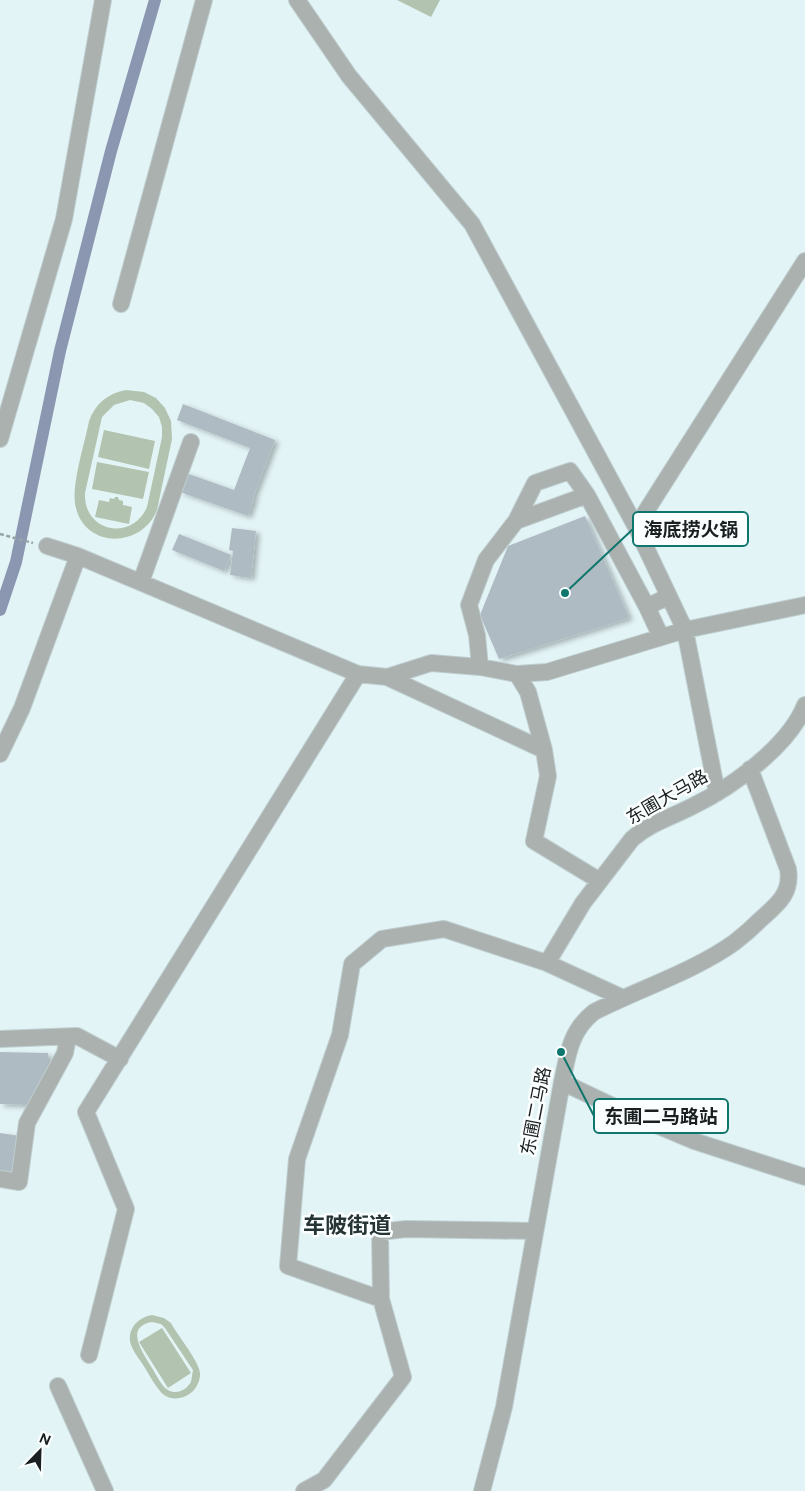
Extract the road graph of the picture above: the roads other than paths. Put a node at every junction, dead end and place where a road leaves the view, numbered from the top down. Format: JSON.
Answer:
{"nodes":[{"id":1,"x":104,"y":0,"type":"edge"},
{"id":2,"x":204,"y":0,"type":"edge"},
{"id":3,"x":297,"y":0,"type":"edge"},
{"id":4,"x":805,"y":261,"type":"edge"},
{"id":5,"x":121,"y":304,"type":"dead end"},
{"id":6,"x":0,"y":439,"type":"edge"},
{"id":7,"x":190,"y":442,"type":"dead end"},
{"id":8,"x":587,"y":495,"type":"junction"},
{"id":9,"x":516,"y":521,"type":"junction"},
{"id":10,"x":636,"y":526,"type":"junction"},
{"id":11,"x":47,"y":546,"type":"road end"},
{"id":12,"x":78,"y":556,"type":"junction"},
{"id":13,"x":141,"y":582,"type":"junction"},
{"id":14,"x":669,"y":596,"type":"junction"},
{"id":15,"x":805,"y":604,"type":"edge"},
{"id":16,"x":647,"y":607,"type":"junction"},
{"id":17,"x":685,"y":630,"type":"junction"},
{"id":18,"x":661,"y":637,"type":"junction"},
{"id":19,"x":480,"y":667,"type":"junction"},
{"id":20,"x":358,"y":674,"type":"junction"},
{"id":21,"x":517,"y":674,"type":"junction"},
{"id":22,"x":387,"y":677,"type":"junction"},
{"id":23,"x":805,"y":705,"type":"edge"},
{"id":24,"x":544,"y":750,"type":"junction"},
{"id":25,"x":0,"y":754,"type":"edge"},
{"id":26,"x":750,"y":769,"type":"junction"},
{"id":27,"x":717,"y":793,"type":"junction"},
{"id":28,"x":600,"y":881,"type":"junction"},
{"id":29,"x":547,"y":963,"type":"junction"},
{"id":30,"x":623,"y":998,"type":"junction"},
{"id":31,"x":68,"y":1037,"type":"junction"},
{"id":32,"x":0,"y":1039,"type":"edge"},
{"id":33,"x":120,"y":1059,"type":"junction"},
{"id":34,"x":562,"y":1082,"type":"junction"},
{"id":35,"x":805,"y":1177,"type":"edge"},
{"id":36,"x":0,"y":1179,"type":"edge"},
{"id":37,"x":534,"y":1231,"type":"junction"},
{"id":38,"x":382,"y":1299,"type":"junction"},
{"id":39,"x":89,"y":1355,"type":"dead end"},
{"id":40,"x":58,"y":1386,"type":"dead end"},
{"id":41,"x":480,"y":1489,"type":"edge"},
{"id":42,"x":105,"y":1491,"type":"edge"},
{"id":43,"x":304,"y":1491,"type":"edge"}],
"edges":[{"from":1,"to":6,"type":"street"},
{"from":2,"to":5,"type":"street"},
{"from":3,"to":10,"type":"street"},
{"from":4,"to":10,"type":"street"},
{"from":7,"to":13,"type":"street"},
{"from":8,"to":9,"type":"street"},
{"from":8,"to":9,"type":"street"},
{"from":8,"to":16,"type":"street"},
{"from":9,"to":19,"type":"street"},
{"from":10,"to":14,"type":"street"},
{"from":11,"to":12,"type":"street"},
{"from":12,"to":13,"type":"street"},
{"from":12,"to":25,"type":"street"},
{"from":13,"to":20,"type":"street"},
{"from":14,"to":16,"type":"street"},
{"from":14,"to":17,"type":"street"},
{"from":15,"to":17,"type":"street"},
{"from":16,"to":18,"type":"street"},
{"from":17,"to":18,"type":"street"},
{"from":17,"to":27,"type":"street"},
{"from":18,"to":21,"type":"street"},
{"from":19,"to":21,"type":"street"},
{"from":19,"to":22,"type":"street"},
{"from":20,"to":22,"type":"street"},
{"from":20,"to":33,"type":"street"},
{"from":21,"to":24,"type":"street"},
{"from":22,"to":24,"type":"street"},
{"from":23,"to":26,"type":"street","name":"东圃大马路"},
{"from":24,"to":28,"type":"street"},
{"from":26,"to":27,"type":"street","name":"东圃大马路"},
{"from":26,"to":30,"type":"street","name":"东圃二马路"},
{"from":27,"to":28,"type":"street","name":"东圃大马路"},
{"from":28,"to":29,"type":"street","name":"东圃大马路"},
{"from":29,"to":30,"type":"street"},
{"from":29,"to":38,"type":"street"},
{"from":30,"to":34,"type":"street","name":"东圃二马路"},
{"from":31,"to":32,"type":"street"},
{"from":31,"to":33,"type":"street"},
{"from":31,"to":36,"type":"street"},
{"from":33,"to":39,"type":"street"},
{"from":34,"to":35,"type":"street"},
{"from":34,"to":37,"type":"street","name":"东圃二马路"},
{"from":37,"to":38,"type":"street"},
{"from":37,"to":41,"type":"street","name":"东圃二马路"},
{"from":38,"to":43,"type":"street"},
{"from":40,"to":42,"type":"street"}]}
